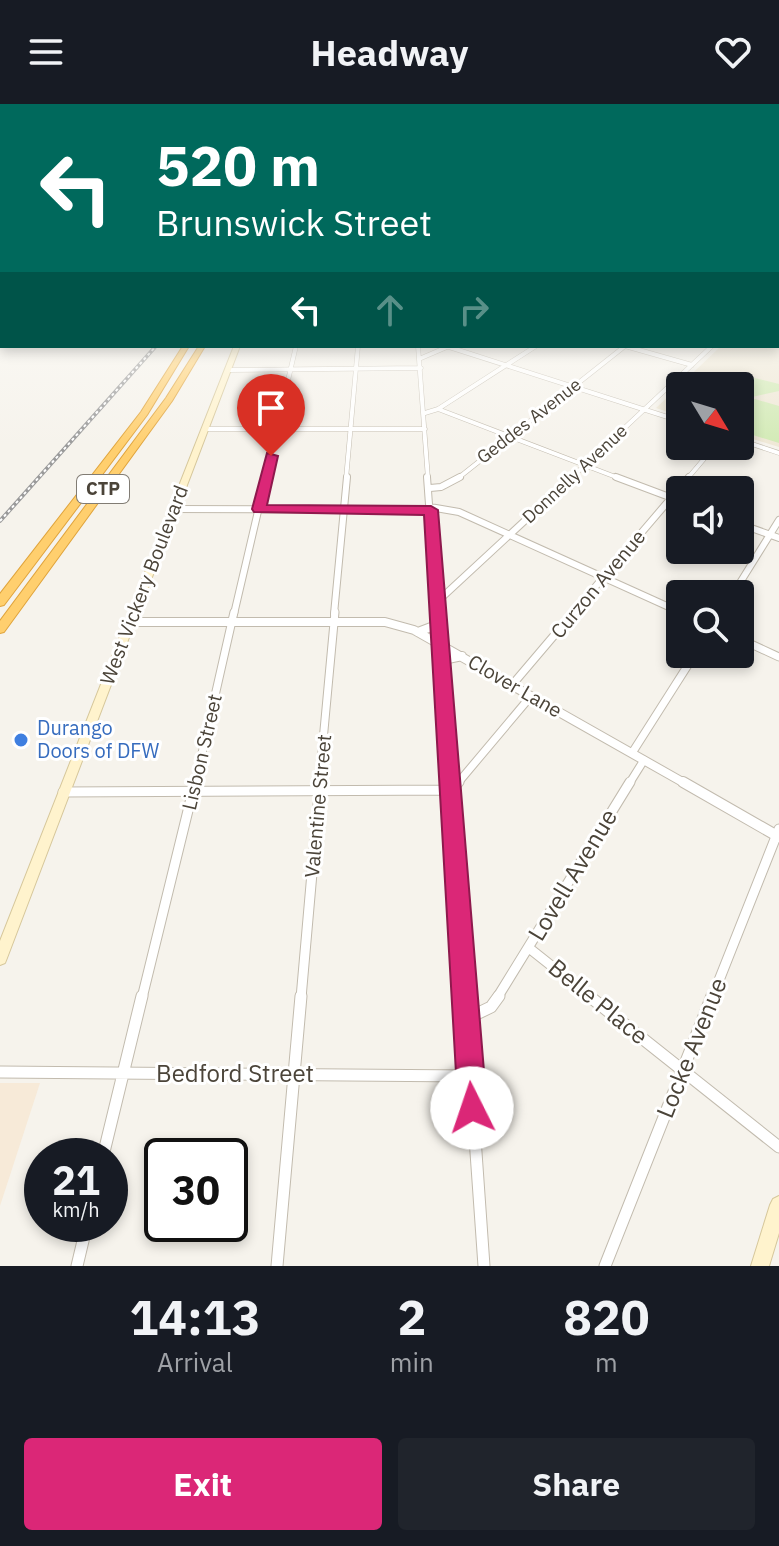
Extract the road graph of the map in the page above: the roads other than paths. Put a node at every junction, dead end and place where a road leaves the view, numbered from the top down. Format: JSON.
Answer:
{"nodes":[{"id":1,"x":185,"y":348,"type":"edge"},
{"id":2,"x":201,"y":348,"type":"edge"},
{"id":3,"x":236,"y":348,"type":"edge"},
{"id":4,"x":296,"y":348,"type":"edge"},
{"id":5,"x":358,"y":348,"type":"edge"},
{"id":6,"x":418,"y":348,"type":"edge"},
{"id":7,"x":444,"y":348,"type":"edge"},
{"id":8,"x":453,"y":348,"type":"edge"},
{"id":9,"x":533,"y":348,"type":"edge"},
{"id":10,"x":622,"y":348,"type":"edge"},
{"id":11,"x":632,"y":348,"type":"edge"},
{"id":12,"x":710,"y":348,"type":"edge"},
{"id":13,"x":420,"y":364,"type":"junction"},
{"id":14,"x":507,"y":365,"type":"junction"},
{"id":15,"x":692,"y":365,"type":"junction"},
{"id":16,"x":356,"y":369,"type":"junction"},
{"id":17,"x":229,"y":370,"type":"junction"},
{"id":18,"x":291,"y":370,"type":"junction"},
{"id":19,"x":573,"y":386,"type":"junction"},
{"id":20,"x":438,"y":409,"type":"junction"},
{"id":21,"x":645,"y":409,"type":"junction"},
{"id":22,"x":425,"y":413,"type":"junction"},
{"id":23,"x":666,"y":416,"type":"edge"},
{"id":24,"x":205,"y":429,"type":"junction"},
{"id":25,"x":278,"y":429,"type":"junction"},
{"id":26,"x":351,"y":429,"type":"junction"},
{"id":27,"x":425,"y":429,"type":"junction"},
{"id":28,"x":509,"y":436,"type":"junction"},
{"id":29,"x":754,"y":445,"type":"edge"},
{"id":30,"x":779,"y":453,"type":"edge"},
{"id":31,"x":703,"y":460,"type":"edge"},
{"id":32,"x":585,"y":465,"type":"junction"},
{"id":33,"x":690,"y":476,"type":"edge"},
{"id":34,"x":430,"y":488,"type":"junction"},
{"id":35,"x":666,"y":496,"type":"edge"},
{"id":36,"x":666,"y":504,"type":"edge"},
{"id":37,"x":431,"y":508,"type":"junction"},
{"id":38,"x":173,"y":509,"type":"junction"},
{"id":39,"x":259,"y":509,"type":"junction"},
{"id":40,"x":344,"y":510,"type":"junction"},
{"id":41,"x":779,"y":520,"type":"edge"},
{"id":42,"x":754,"y":529,"type":"edge"},
{"id":43,"x":510,"y":535,"type":"junction"},
{"id":44,"x":770,"y":535,"type":"junction"},
{"id":45,"x":779,"y":538,"type":"edge"},
{"id":46,"x":605,"y":578,"type":"junction"},
{"id":47,"x":742,"y":580,"type":"edge"},
{"id":48,"x":438,"y":601,"type":"junction"},
{"id":49,"x":0,"y":602,"type":"edge"},
{"id":50,"x":666,"y":606,"type":"edge"},
{"id":51,"x":131,"y":622,"type":"junction"},
{"id":52,"x":232,"y":622,"type":"junction"},
{"id":53,"x":334,"y":622,"type":"junction"},
{"id":54,"x":439,"y":624,"type":"junction"},
{"id":55,"x":0,"y":629,"type":"edge"},
{"id":56,"x":418,"y":632,"type":"junction"},
{"id":57,"x":441,"y":644,"type":"junction"},
{"id":58,"x":754,"y":645,"type":"edge"},
{"id":59,"x":462,"y":656,"type":"junction"},
{"id":60,"x":779,"y":657,"type":"edge"},
{"id":61,"x":442,"y":664,"type":"junction"},
{"id":62,"x":686,"y":668,"type":"edge"},
{"id":63,"x":512,"y":685,"type":"junction"},
{"id":64,"x":531,"y":696,"type":"junction"},
{"id":65,"x":632,"y":753,"type":"junction"},
{"id":66,"x":644,"y":760,"type":"junction"},
{"id":67,"x":452,"y":790,"type":"junction"},
{"id":68,"x":193,"y":791,"type":"junction"},
{"id":69,"x":319,"y":791,"type":"junction"},
{"id":70,"x":63,"y":792,"type":"junction"},
{"id":71,"x":778,"y":834,"type":"edge"},
{"id":72,"x":529,"y":948,"type":"junction"},
{"id":73,"x":0,"y":958,"type":"edge"},
{"id":74,"x":466,"y":1019,"type":"junction"},
{"id":75,"x":683,"y":1071,"type":"junction"},
{"id":76,"x":0,"y":1072,"type":"edge"},
{"id":77,"x":122,"y":1074,"type":"junction"},
{"id":78,"x":294,"y":1075,"type":"junction"},
{"id":79,"x":470,"y":1076,"type":"junction"},
{"id":80,"x":107,"y":1138,"type":"edge"},
{"id":81,"x":779,"y":1147,"type":"edge"},
{"id":82,"x":779,"y":1205,"type":"edge"},
{"id":83,"x":83,"y":1242,"type":"edge"},
{"id":84,"x":77,"y":1266,"type":"edge"},
{"id":85,"x":277,"y":1266,"type":"edge"},
{"id":86,"x":484,"y":1266,"type":"edge"},
{"id":87,"x":605,"y":1266,"type":"edge"},
{"id":88,"x":760,"y":1266,"type":"edge"}],
"edges":[{"from":1,"to":49,"type":"highway","number":"CTP"},
{"from":2,"to":55,"type":"highway","number":"CTP"},
{"from":3,"to":17,"type":"main road","name":"West Vickery Boulevard"},
{"from":4,"to":18,"type":"street","name":"Lisbon Street"},
{"from":5,"to":16,"type":"street","name":"Valentine Street"},
{"from":6,"to":13,"type":"street"},
{"from":7,"to":13,"type":"street"},
{"from":8,"to":14,"type":"street"},
{"from":9,"to":14,"type":"street"},
{"from":10,"to":19,"type":"street","name":"Geddes Avenue"},
{"from":11,"to":15,"type":"street"},
{"from":12,"to":15,"type":"street","name":"Donnelly Avenue"},
{"from":13,"to":16,"type":"street"},
{"from":13,"to":22,"type":"street"},
{"from":14,"to":19,"type":"street"},
{"from":14,"to":20,"type":"street"},
{"from":15,"to":21,"type":"street","name":"Donnelly Avenue"},
{"from":16,"to":18,"type":"street"},
{"from":16,"to":26,"type":"street","name":"Valentine Street"},
{"from":17,"to":18,"type":"street"},
{"from":17,"to":24,"type":"main road","name":"West Vickery Boulevard"},
{"from":18,"to":25,"type":"street","name":"Lisbon Street"},
{"from":19,"to":21,"type":"street"},
{"from":19,"to":28,"type":"street","name":"Geddes Avenue"},
{"from":20,"to":22,"type":"street"},
{"from":20,"to":28,"type":"street"},
{"from":21,"to":23,"type":"street"},
{"from":21,"to":32,"type":"street","name":"Donnelly Avenue"},
{"from":22,"to":27,"type":"street"},
{"from":24,"to":25,"type":"street"},
{"from":24,"to":38,"type":"main road","name":"West Vickery Boulevard"},
{"from":25,"to":26,"type":"street"},
{"from":25,"to":39,"type":"street","name":"Lisbon Street"},
{"from":26,"to":27,"type":"street"},
{"from":26,"to":40,"type":"street","name":"Valentine Street"},
{"from":27,"to":34,"type":"street"},
{"from":28,"to":32,"type":"street"},
{"from":28,"to":34,"type":"street","name":"Geddes Avenue"},
{"from":29,"to":30,"type":"street"},
{"from":31,"to":33,"type":"street","name":"Curzon Avenue"},
{"from":32,"to":35,"type":"street"},
{"from":32,"to":43,"type":"street","name":"Donnelly Avenue"},
{"from":34,"to":37,"type":"street"},
{"from":36,"to":46,"type":"street","name":"Curzon Avenue"},
{"from":37,"to":40,"type":"street"},
{"from":37,"to":43,"type":"street"},
{"from":37,"to":48,"type":"street"},
{"from":38,"to":39,"type":"street"},
{"from":38,"to":51,"type":"main road","name":"West Vickery Boulevard"},
{"from":39,"to":40,"type":"street"},
{"from":39,"to":52,"type":"street","name":"Lisbon Street"},
{"from":40,"to":53,"type":"street","name":"Valentine Street"},
{"from":41,"to":44,"type":"street"},
{"from":42,"to":44,"type":"street"},
{"from":43,"to":46,"type":"street"},
{"from":43,"to":48,"type":"street","name":"Donnelly Avenue"},
{"from":44,"to":45,"type":"street"},
{"from":44,"to":47,"type":"street"},
{"from":46,"to":50,"type":"street"},
{"from":46,"to":63,"type":"street","name":"Curzon Avenue"},
{"from":48,"to":54,"type":"street"},
{"from":51,"to":52,"type":"street","name":"Clover Lane"},
{"from":51,"to":70,"type":"main road","name":"West Vickery Boulevard"},
{"from":52,"to":53,"type":"street","name":"Clover Lane"},
{"from":52,"to":68,"type":"street","name":"Lisbon Street"},
{"from":53,"to":56,"type":"street","name":"Clover Lane"},
{"from":53,"to":69,"type":"street","name":"Valentine Street"},
{"from":54,"to":56,"type":"street"},
{"from":54,"to":57,"type":"street"},
{"from":56,"to":57,"type":"street","name":"Clover Lane"},
{"from":57,"to":59,"type":"street","name":"Clover Lane"},
{"from":57,"to":61,"type":"street"},
{"from":58,"to":60,"type":"street"},
{"from":59,"to":61,"type":"street"},
{"from":59,"to":63,"type":"street","name":"Clover Lane"},
{"from":61,"to":67,"type":"street"},
{"from":62,"to":65,"type":"street"},
{"from":63,"to":64,"type":"street","name":"Clover Lane"},
{"from":64,"to":65,"type":"street","name":"Clover Lane"},
{"from":64,"to":67,"type":"street"},
{"from":65,"to":66,"type":"street","name":"Clover Lane"},
{"from":66,"to":71,"type":"street","name":"Clover Lane"},
{"from":66,"to":72,"type":"street","name":"Lovell Avenue"},
{"from":67,"to":69,"type":"street"},
{"from":67,"to":74,"type":"street"},
{"from":68,"to":69,"type":"street"},
{"from":68,"to":70,"type":"street"},
{"from":68,"to":77,"type":"street","name":"Lisbon Street"},
{"from":69,"to":78,"type":"street","name":"Valentine Street"},
{"from":70,"to":73,"type":"main road","name":"West Vickery Boulevard"},
{"from":71,"to":75,"type":"street","name":"Locke Avenue"},
{"from":72,"to":74,"type":"street","name":"Lovell Avenue"},
{"from":72,"to":75,"type":"street","name":"Belle Place"},
{"from":74,"to":79,"type":"street"},
{"from":75,"to":81,"type":"street","name":"Belle Place"},
{"from":75,"to":87,"type":"street","name":"Locke Avenue"},
{"from":76,"to":77,"type":"street","name":"Bedford Street"},
{"from":77,"to":78,"type":"street","name":"Bedford Street"},
{"from":77,"to":80,"type":"street","name":"Lisbon Street"},
{"from":78,"to":79,"type":"street","name":"Bedford Street"},
{"from":78,"to":85,"type":"street","name":"Valentine Street"},
{"from":79,"to":86,"type":"street"},
{"from":82,"to":88,"type":"main road"},
{"from":83,"to":84,"type":"street"}]}
